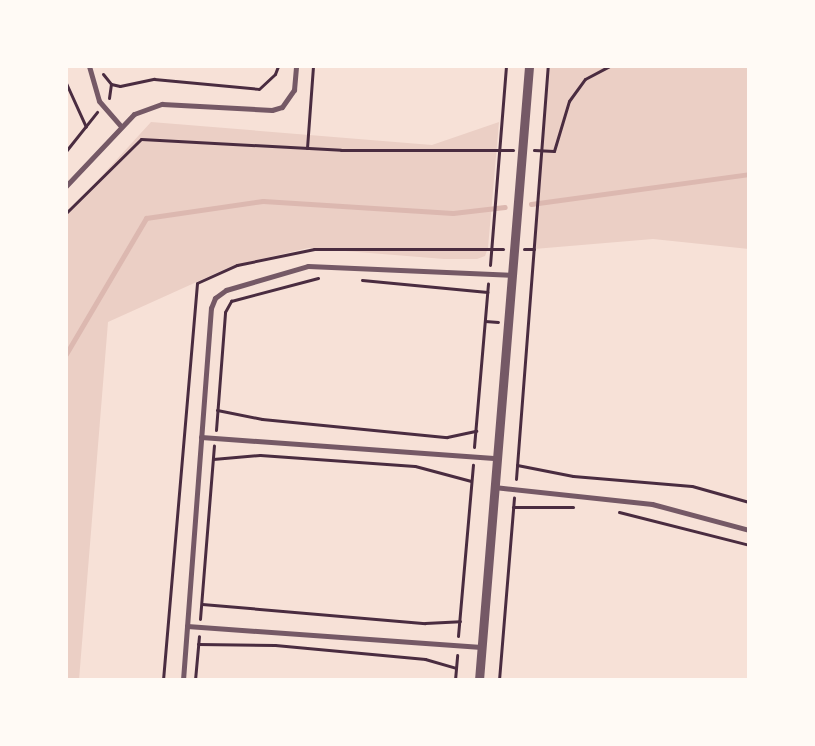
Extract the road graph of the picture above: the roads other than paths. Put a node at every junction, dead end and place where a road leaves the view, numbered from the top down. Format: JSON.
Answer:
{"nodes":[{"id":1,"x":89,"y":66,"type":"edge"},
{"id":2,"x":296,"y":66,"type":"edge"},
{"id":3,"x":529,"y":66,"type":"edge"},
{"id":4,"x":121,"y":126,"type":"junction"},
{"id":5,"x":66,"y":186,"type":"edge"},
{"id":6,"x":512,"y":275,"type":"junction"},
{"id":7,"x":201,"y":438,"type":"junction"},
{"id":8,"x":497,"y":458,"type":"junction"},
{"id":9,"x":494,"y":487,"type":"junction"},
{"id":10,"x":749,"y":530,"type":"edge"},
{"id":11,"x":187,"y":626,"type":"junction"},
{"id":12,"x":481,"y":647,"type":"junction"},
{"id":13,"x":183,"y":680,"type":"edge"},
{"id":14,"x":479,"y":680,"type":"edge"}],
"edges":[{"from":1,"to":4,"type":"street"},
{"from":2,"to":4,"type":"street"},
{"from":3,"to":6,"type":"street"},
{"from":4,"to":5,"type":"street"},
{"from":6,"to":7,"type":"street"},
{"from":6,"to":8,"type":"street"},
{"from":7,"to":8,"type":"street"},
{"from":7,"to":11,"type":"street"},
{"from":8,"to":9,"type":"street"},
{"from":9,"to":10,"type":"street"},
{"from":9,"to":12,"type":"street"},
{"from":11,"to":12,"type":"street"},
{"from":11,"to":13,"type":"street"},
{"from":12,"to":14,"type":"street"}]}
